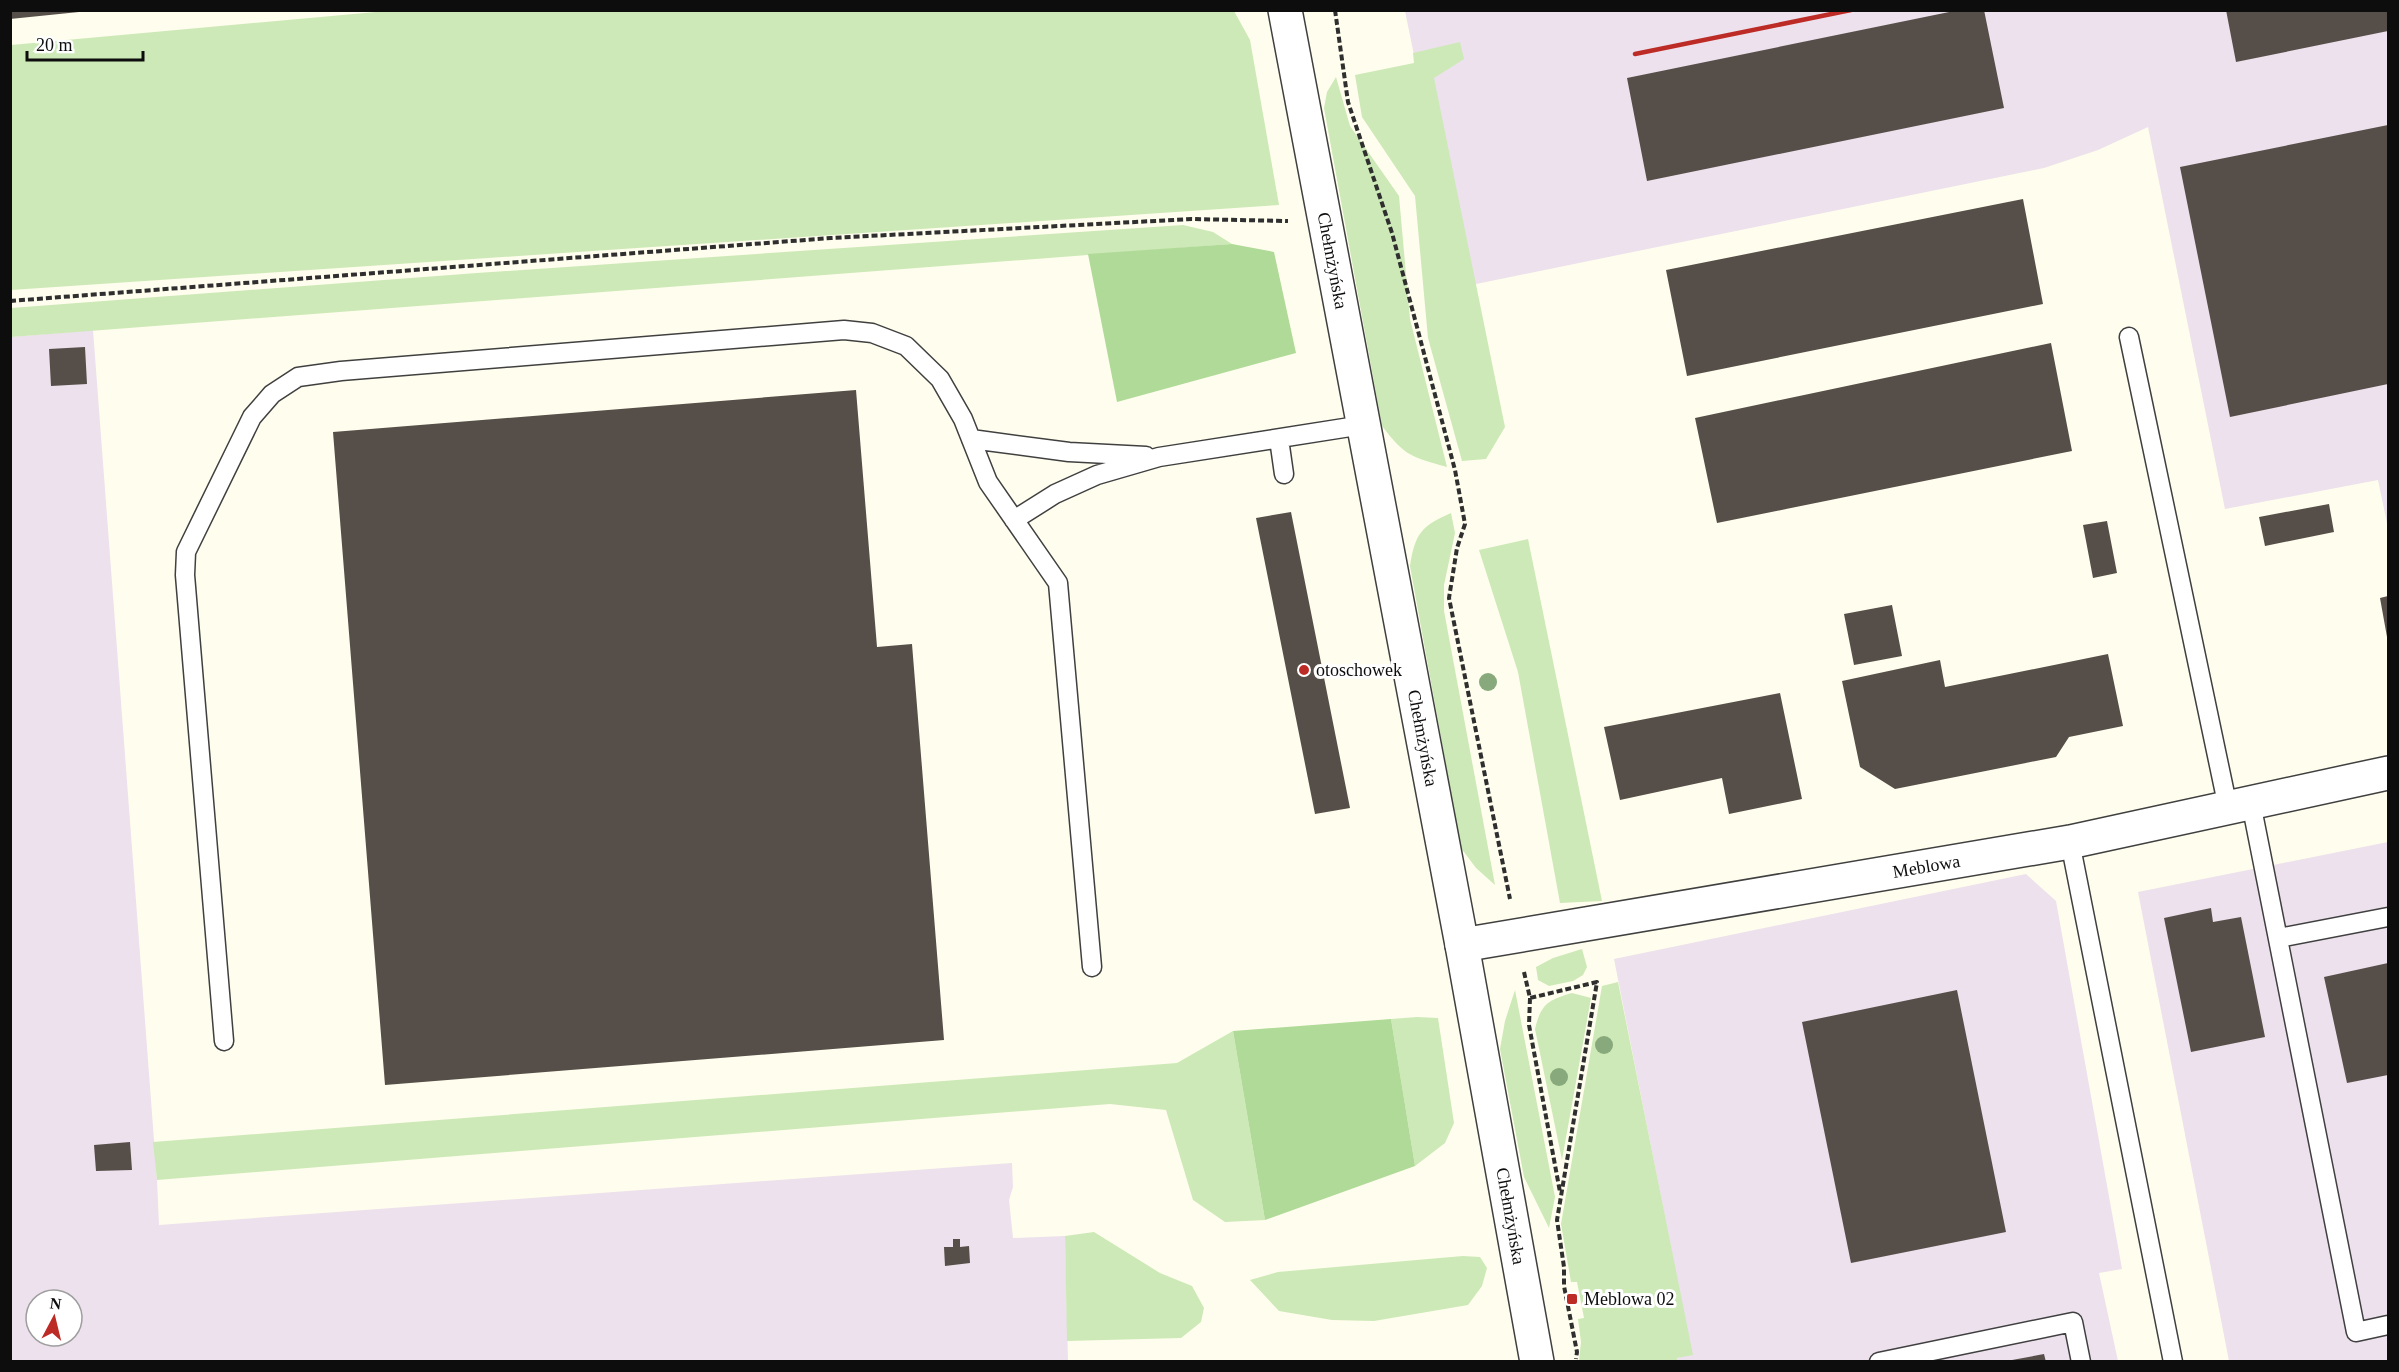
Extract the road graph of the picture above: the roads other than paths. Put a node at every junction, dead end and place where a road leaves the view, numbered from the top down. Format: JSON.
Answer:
{"nodes":[{"id":1,"x":1285,"y":10,"type":"edge"},
{"id":2,"x":2129,"y":337,"type":"dead end"},
{"id":3,"x":1363,"y":425,"type":"junction"},
{"id":4,"x":971,"y":439,"type":"junction"},
{"id":5,"x":1279,"y":439,"type":"junction"},
{"id":6,"x":1160,"y":457,"type":"junction"},
{"id":7,"x":1284,"y":474,"type":"dead end"},
{"id":8,"x":1014,"y":520,"type":"junction"},
{"id":9,"x":2388,"y":773,"type":"edge"},
{"id":10,"x":2239,"y":805,"type":"junction"},
{"id":11,"x":2070,"y":842,"type":"junction"},
{"id":12,"x":2388,"y":917,"type":"edge"},
{"id":13,"x":2279,"y":938,"type":"junction"},
{"id":14,"x":1462,"y":945,"type":"junction"},
{"id":15,"x":1092,"y":967,"type":"dead end"},
{"id":16,"x":224,"y":1041,"type":"dead end"},
{"id":17,"x":2388,"y":1325,"type":"edge"},
{"id":18,"x":1537,"y":1362,"type":"edge"},
{"id":19,"x":1879,"y":1362,"type":"edge"},
{"id":20,"x":2081,"y":1362,"type":"edge"},
{"id":21,"x":2173,"y":1362,"type":"edge"}],
"edges":[{"from":1,"to":3,"type":"street","name":"Chełmżyńska"},
{"from":2,"to":10,"type":"lane"},
{"from":3,"to":5,"type":"lane"},
{"from":3,"to":14,"type":"street","name":"Chełmżyńska"},
{"from":4,"to":6,"type":"lane"},
{"from":4,"to":8,"type":"lane"},
{"from":4,"to":16,"type":"lane"},
{"from":5,"to":6,"type":"lane"},
{"from":5,"to":7,"type":"lane"},
{"from":6,"to":8,"type":"lane"},
{"from":8,"to":15,"type":"lane"},
{"from":9,"to":10,"type":"street","name":"Meblowa"},
{"from":10,"to":11,"type":"street","name":"Meblowa"},
{"from":10,"to":13,"type":"lane"},
{"from":11,"to":14,"type":"street","name":"Meblowa"},
{"from":11,"to":21,"type":"lane"},
{"from":12,"to":13,"type":"lane"},
{"from":13,"to":17,"type":"lane"},
{"from":14,"to":18,"type":"street","name":"Chełmżyńska"},
{"from":19,"to":20,"type":"lane"}]}
